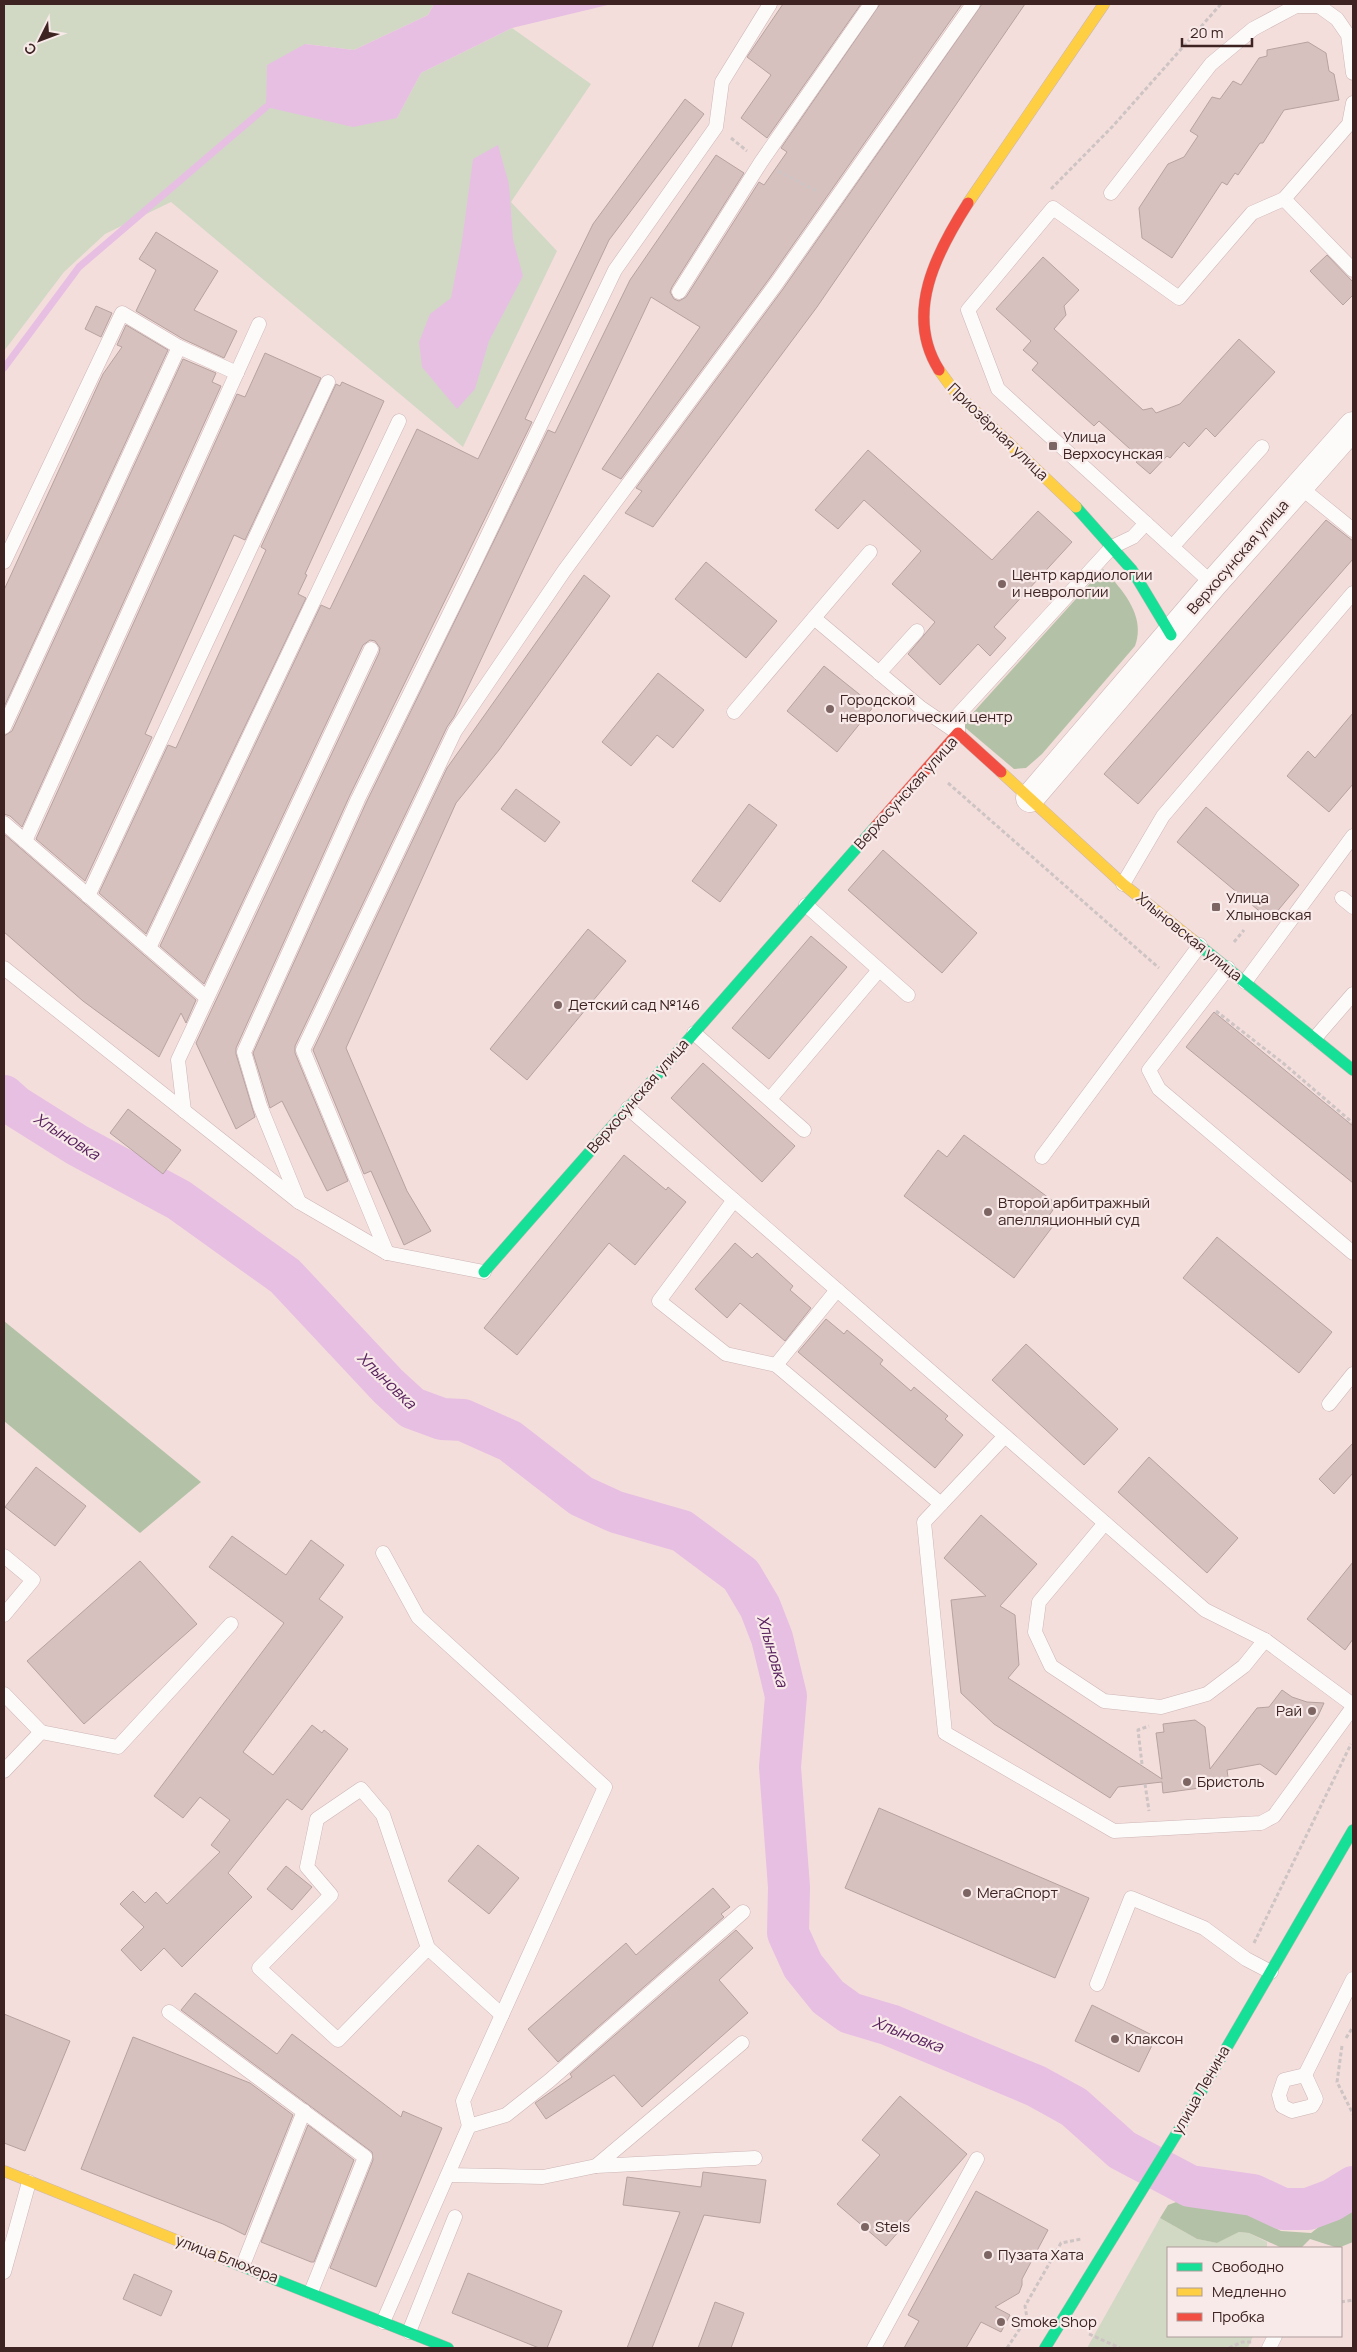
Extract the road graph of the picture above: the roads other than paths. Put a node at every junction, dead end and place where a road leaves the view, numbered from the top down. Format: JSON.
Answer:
{"nodes":[{"id":1,"x":770,"y":4,"type":"edge"},
{"id":2,"x":871,"y":4,"type":"edge"},
{"id":3,"x":973,"y":4,"type":"edge"},
{"id":4,"x":1104,"y":4,"type":"edge"},
{"id":5,"x":1353,"y":73,"type":"edge"},
{"id":6,"x":1353,"y":103,"type":"edge"},
{"id":7,"x":1111,"y":193,"type":"dead end"},
{"id":8,"x":1284,"y":199,"type":"junction"},
{"id":9,"x":1353,"y":270,"type":"edge"},
{"id":10,"x":678,"y":292,"type":"dead end"},
{"id":11,"x":259,"y":324,"type":"dead end"},
{"id":12,"x":179,"y":347,"type":"junction"},
{"id":13,"x":237,"y":373,"type":"junction"},
{"id":14,"x":328,"y":382,"type":"dead end"},
{"id":15,"x":399,"y":421,"type":"dead end"},
{"id":16,"x":1353,"y":426,"type":"edge"},
{"id":17,"x":1262,"y":447,"type":"dead end"},
{"id":18,"x":1300,"y":486,"type":"junction"},
{"id":19,"x":1146,"y":523,"type":"junction"},
{"id":20,"x":1353,"y":530,"type":"edge"},
{"id":21,"x":1112,"y":547,"type":"junction"},
{"id":22,"x":1172,"y":547,"type":"junction"},
{"id":23,"x":870,"y":552,"type":"dead end"},
{"id":24,"x":4,"y":562,"type":"edge"},
{"id":25,"x":1214,"y":584,"type":"junction"},
{"id":26,"x":1353,"y":593,"type":"edge"},
{"id":27,"x":814,"y":618,"type":"junction"},
{"id":28,"x":917,"y":631,"type":"dead end"},
{"id":29,"x":1171,"y":635,"type":"junction"},
{"id":30,"x":371,"y":649,"type":"dead end"},
{"id":31,"x":879,"y":672,"type":"junction"},
{"id":32,"x":734,"y":712,"type":"dead end"},
{"id":33,"x":4,"y":727,"type":"edge"},
{"id":34,"x":958,"y":733,"type":"junction"},
{"id":35,"x":1030,"y":798,"type":"junction"},
{"id":36,"x":4,"y":823,"type":"edge"},
{"id":37,"x":1353,"y":836,"type":"edge"},
{"id":38,"x":25,"y":841,"type":"junction"},
{"id":39,"x":1123,"y":884,"type":"junction"},
{"id":40,"x":88,"y":896,"type":"junction"},
{"id":41,"x":1342,"y":898,"type":"dead end"},
{"id":42,"x":806,"y":905,"type":"junction"},
{"id":43,"x":1353,"y":908,"type":"edge"},
{"id":44,"x":1200,"y":945,"type":"junction"},
{"id":45,"x":149,"y":948,"type":"junction"},
{"id":46,"x":4,"y":968,"type":"edge"},
{"id":47,"x":1228,"y":968,"type":"junction"},
{"id":48,"x":879,"y":970,"type":"junction"},
{"id":49,"x":1245,"y":982,"type":"junction"},
{"id":50,"x":1353,"y":994,"type":"edge"},
{"id":51,"x":908,"y":995,"type":"dead end"},
{"id":52,"x":207,"y":998,"type":"junction"},
{"id":53,"x":694,"y":1032,"type":"junction"},
{"id":54,"x":1315,"y":1038,"type":"junction"},
{"id":55,"x":1353,"y":1070,"type":"edge"},
{"id":56,"x":770,"y":1100,"type":"junction"},
{"id":57,"x":628,"y":1108,"type":"junction"},
{"id":58,"x":184,"y":1111,"type":"junction"},
{"id":59,"x":804,"y":1130,"type":"dead end"},
{"id":60,"x":1042,"y":1158,"type":"dead end"},
{"id":61,"x":734,"y":1200,"type":"junction"},
{"id":62,"x":299,"y":1202,"type":"junction"},
{"id":63,"x":387,"y":1253,"type":"junction"},
{"id":64,"x":1353,"y":1253,"type":"edge"},
{"id":65,"x":484,"y":1272,"type":"joint"},
{"id":66,"x":837,"y":1290,"type":"junction"},
{"id":67,"x":776,"y":1365,"type":"junction"},
{"id":68,"x":1353,"y":1374,"type":"edge"},
{"id":69,"x":1329,"y":1404,"type":"dead end"},
{"id":70,"x":1005,"y":1436,"type":"junction"},
{"id":71,"x":941,"y":1504,"type":"junction"},
{"id":72,"x":1105,"y":1523,"type":"junction"},
{"id":73,"x":383,"y":1553,"type":"dead end"},
{"id":74,"x":4,"y":1556,"type":"edge"},
{"id":75,"x":4,"y":1615,"type":"edge"},
{"id":76,"x":232,"y":1624,"type":"dead end"},
{"id":77,"x":1265,"y":1640,"type":"junction"},
{"id":78,"x":4,"y":1694,"type":"edge"},
{"id":79,"x":1353,"y":1706,"type":"edge"},
{"id":80,"x":41,"y":1732,"type":"junction"},
{"id":81,"x":4,"y":1771,"type":"edge"},
{"id":82,"x":1353,"y":1830,"type":"edge"},
{"id":83,"x":743,"y":1912,"type":"dead end"},
{"id":84,"x":428,"y":1948,"type":"junction"},
{"id":85,"x":1270,"y":1972,"type":"junction"},
{"id":86,"x":1353,"y":1979,"type":"edge"},
{"id":87,"x":1097,"y":1984,"type":"dead end"},
{"id":88,"x":169,"y":2012,"type":"dead end"},
{"id":89,"x":502,"y":2015,"type":"junction"},
{"id":90,"x":742,"y":2043,"type":"dead end"},
{"id":91,"x":1305,"y":2075,"type":"dead end"},
{"id":92,"x":304,"y":2112,"type":"junction"},
{"id":93,"x":469,"y":2126,"type":"junction"},
{"id":94,"x":755,"y":2158,"type":"dead end"},
{"id":95,"x":977,"y":2159,"type":"dead end"},
{"id":96,"x":596,"y":2166,"type":"junction"},
{"id":97,"x":4,"y":2171,"type":"edge"},
{"id":98,"x":448,"y":2175,"type":"junction"},
{"id":99,"x":28,"y":2182,"type":"junction"},
{"id":100,"x":455,"y":2217,"type":"dead end"},
{"id":101,"x":243,"y":2264,"type":"junction"},
{"id":102,"x":4,"y":2272,"type":"edge"},
{"id":103,"x":311,"y":2292,"type":"junction"},
{"id":104,"x":383,"y":2322,"type":"junction"},
{"id":105,"x":410,"y":2332,"type":"junction"},
{"id":106,"x":448,"y":2348,"type":"edge"},
{"id":107,"x":874,"y":2348,"type":"edge"},
{"id":108,"x":1045,"y":2348,"type":"edge"}],
"edges":[{"from":1,"to":62,"type":"lane"},
{"from":2,"to":10,"type":"lane"},
{"from":3,"to":63,"type":"lane"},
{"from":4,"to":21,"type":"street","name":"Приозёрная улица"},
{"from":5,"to":7,"type":"lane"},
{"from":6,"to":8,"type":"lane"},
{"from":8,"to":9,"type":"lane"},
{"from":8,"to":19,"type":"lane"},
{"from":11,"to":13,"type":"lane"},
{"from":12,"to":13,"type":"lane"},
{"from":12,"to":24,"type":"lane"},
{"from":12,"to":33,"type":"lane"},
{"from":13,"to":38,"type":"lane"},
{"from":14,"to":40,"type":"lane"},
{"from":15,"to":45,"type":"lane"},
{"from":16,"to":18,"type":"street","name":"Верхосунская улица"},
{"from":17,"to":22,"type":"lane"},
{"from":18,"to":20,"type":"lane"},
{"from":18,"to":25,"type":"street","name":"Верхосунская улица"},
{"from":19,"to":21,"type":"lane"},
{"from":19,"to":22,"type":"lane"},
{"from":21,"to":29,"type":"street","name":"Приозёрная улица"},
{"from":21,"to":34,"type":"lane"},
{"from":22,"to":25,"type":"lane"},
{"from":23,"to":27,"type":"lane"},
{"from":25,"to":29,"type":"street","name":"Верхосунская улица"},
{"from":26,"to":39,"type":"lane"},
{"from":27,"to":31,"type":"lane"},
{"from":27,"to":32,"type":"lane"},
{"from":28,"to":31,"type":"lane"},
{"from":29,"to":35,"type":"street","name":"Верхосунская улица"},
{"from":30,"to":52,"type":"lane"},
{"from":31,"to":34,"type":"lane"},
{"from":34,"to":35,"type":"street","name":"Верхосунская улица"},
{"from":34,"to":42,"type":"street","name":"Верхосунская улица"},
{"from":35,"to":39,"type":"street","name":"Хлыновская улица"},
{"from":36,"to":38,"type":"lane"},
{"from":37,"to":49,"type":"lane"},
{"from":38,"to":40,"type":"lane"},
{"from":39,"to":44,"type":"street","name":"Хлыновская улица"},
{"from":40,"to":45,"type":"lane"},
{"from":41,"to":43,"type":"lane"},
{"from":42,"to":48,"type":"lane"},
{"from":42,"to":53,"type":"street","name":"Верхосунская улица"},
{"from":44,"to":47,"type":"street","name":"Хлыновская улица"},
{"from":44,"to":60,"type":"lane"},
{"from":45,"to":52,"type":"lane"},
{"from":46,"to":58,"type":"lane"},
{"from":47,"to":49,"type":"street","name":"Хлыновская улица"},
{"from":47,"to":64,"type":"lane"},
{"from":48,"to":51,"type":"lane"},
{"from":48,"to":56,"type":"lane"},
{"from":49,"to":54,"type":"street","name":"Хлыновская улица"},
{"from":50,"to":54,"type":"lane"},
{"from":52,"to":58,"type":"lane"},
{"from":53,"to":56,"type":"lane"},
{"from":53,"to":57,"type":"street","name":"Верхосунская улица"},
{"from":54,"to":55,"type":"street","name":"Хлыновская улица"},
{"from":56,"to":59,"type":"lane"},
{"from":57,"to":61,"type":"lane"},
{"from":57,"to":65,"type":"street","name":"Верхосунская улица"},
{"from":58,"to":62,"type":"lane"},
{"from":61,"to":66,"type":"lane"},
{"from":61,"to":67,"type":"lane"},
{"from":62,"to":63,"type":"lane"},
{"from":63,"to":65,"type":"lane"},
{"from":66,"to":67,"type":"lane"},
{"from":66,"to":70,"type":"lane"},
{"from":67,"to":71,"type":"lane"},
{"from":68,"to":69,"type":"lane"},
{"from":70,"to":71,"type":"lane"},
{"from":70,"to":72,"type":"lane"},
{"from":71,"to":79,"type":"lane"},
{"from":72,"to":77,"type":"lane"},
{"from":72,"to":77,"type":"lane"},
{"from":73,"to":89,"type":"lane"},
{"from":74,"to":75,"type":"lane"},
{"from":76,"to":80,"type":"lane"},
{"from":77,"to":79,"type":"lane"},
{"from":78,"to":80,"type":"lane"},
{"from":80,"to":81,"type":"lane"},
{"from":82,"to":85,"type":"street","name":"улица Ленина"},
{"from":83,"to":93,"type":"lane"},
{"from":84,"to":84,"type":"lane"},
{"from":84,"to":89,"type":"lane"},
{"from":85,"to":87,"type":"lane"},
{"from":85,"to":108,"type":"street","name":"улица Ленина"},
{"from":86,"to":91,"type":"lane"},
{"from":88,"to":92,"type":"lane"},
{"from":89,"to":93,"type":"lane"},
{"from":90,"to":96,"type":"lane"},
{"from":92,"to":101,"type":"lane"},
{"from":92,"to":103,"type":"lane"},
{"from":93,"to":98,"type":"lane"},
{"from":94,"to":96,"type":"lane"},
{"from":95,"to":107,"type":"lane"},
{"from":96,"to":98,"type":"lane"},
{"from":97,"to":99,"type":"street","name":"улица Блюхера"},
{"from":98,"to":104,"type":"lane"},
{"from":99,"to":101,"type":"street","name":"улица Блюхера"},
{"from":99,"to":102,"type":"lane"},
{"from":100,"to":105,"type":"lane"},
{"from":101,"to":103,"type":"street","name":"улица Блюхера"},
{"from":103,"to":104,"type":"street","name":"улица Блюхера"},
{"from":104,"to":105,"type":"street","name":"улица Блюхера"},
{"from":105,"to":106,"type":"street","name":"улица Блюхера"}]}
